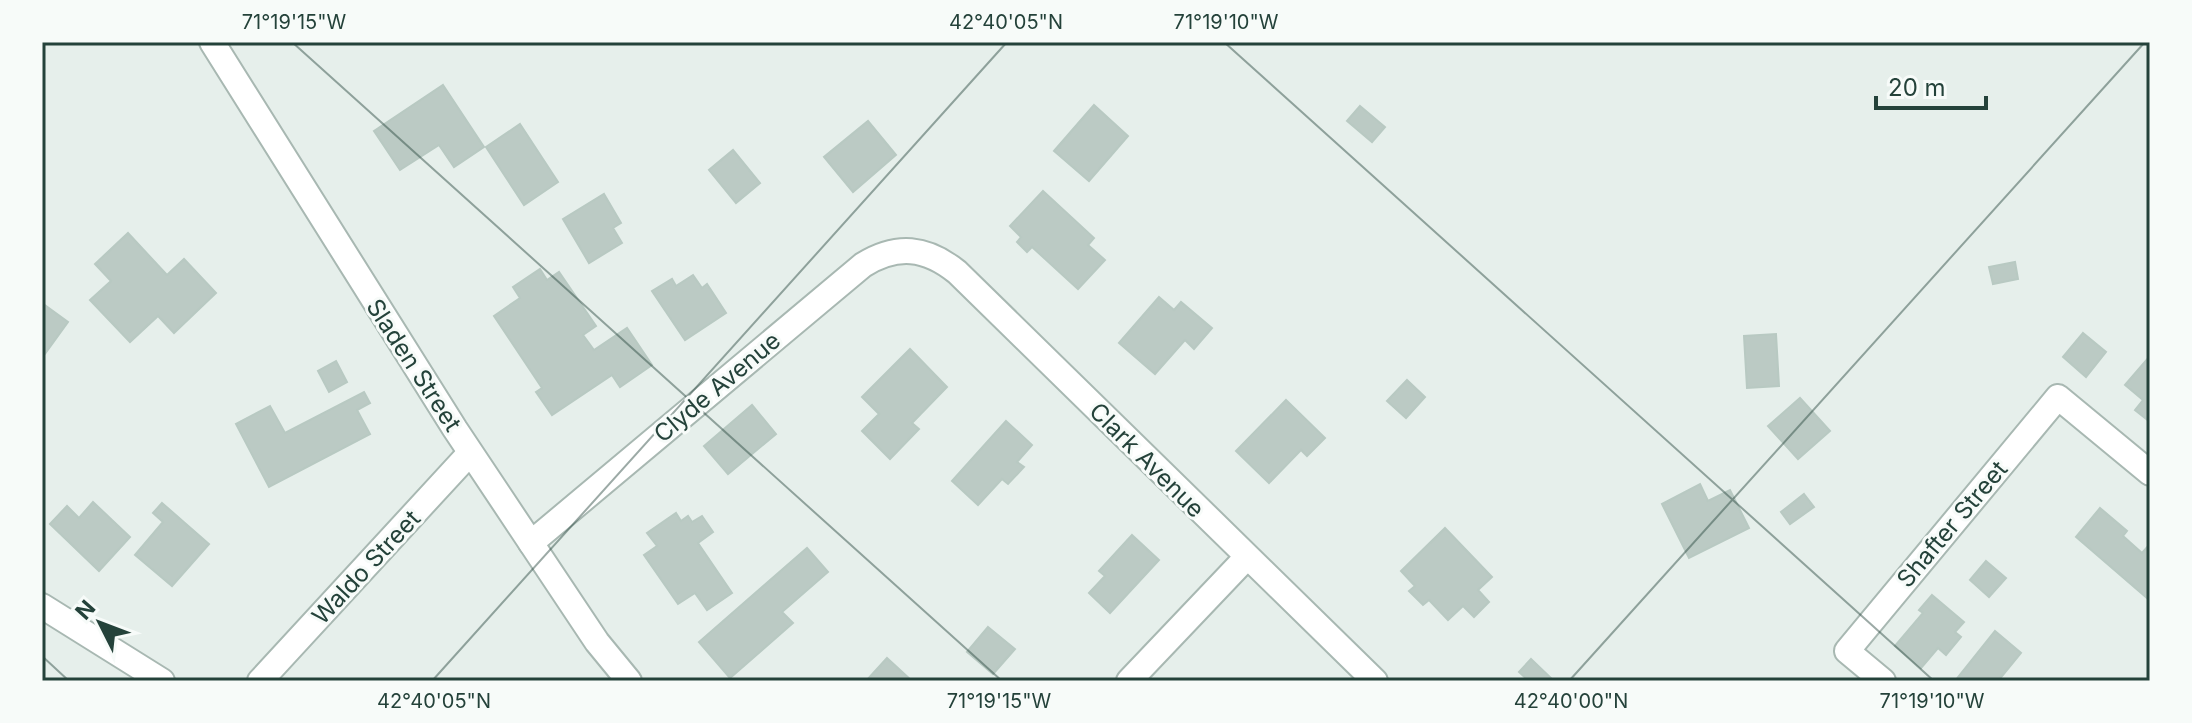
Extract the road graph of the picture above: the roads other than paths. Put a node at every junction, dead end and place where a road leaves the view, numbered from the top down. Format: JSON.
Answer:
{"nodes":[{"id":1,"x":212,"y":42,"type":"edge"},
{"id":2,"x":913,"y":250,"type":"joint"},
{"id":3,"x":470,"y":453,"type":"junction"},
{"id":4,"x":2150,"y":473,"type":"edge"},
{"id":5,"x":531,"y":543,"type":"junction"},
{"id":6,"x":1246,"y":558,"type":"junction"},
{"id":7,"x":42,"y":606,"type":"edge"},
{"id":8,"x":162,"y":681,"type":"edge"},
{"id":9,"x":260,"y":681,"type":"edge"},
{"id":10,"x":629,"y":681,"type":"edge"},
{"id":11,"x":1129,"y":681,"type":"edge"},
{"id":12,"x":1375,"y":681,"type":"edge"},
{"id":13,"x":1883,"y":681,"type":"edge"}],
"edges":[{"from":1,"to":3,"type":"street","name":"Sladen Street"},
{"from":2,"to":5,"type":"street","name":"Clyde Avenue"},
{"from":2,"to":6,"type":"street","name":"Clark Avenue"},
{"from":3,"to":5,"type":"street","name":"Sladen Street"},
{"from":3,"to":9,"type":"street","name":"Waldo Street"},
{"from":4,"to":13,"type":"street","name":"Shafter Street"},
{"from":5,"to":10,"type":"street","name":"Sladen Street"},
{"from":6,"to":11,"type":"street"},
{"from":6,"to":12,"type":"street","name":"Clark Avenue"},
{"from":7,"to":8,"type":"street"}]}
